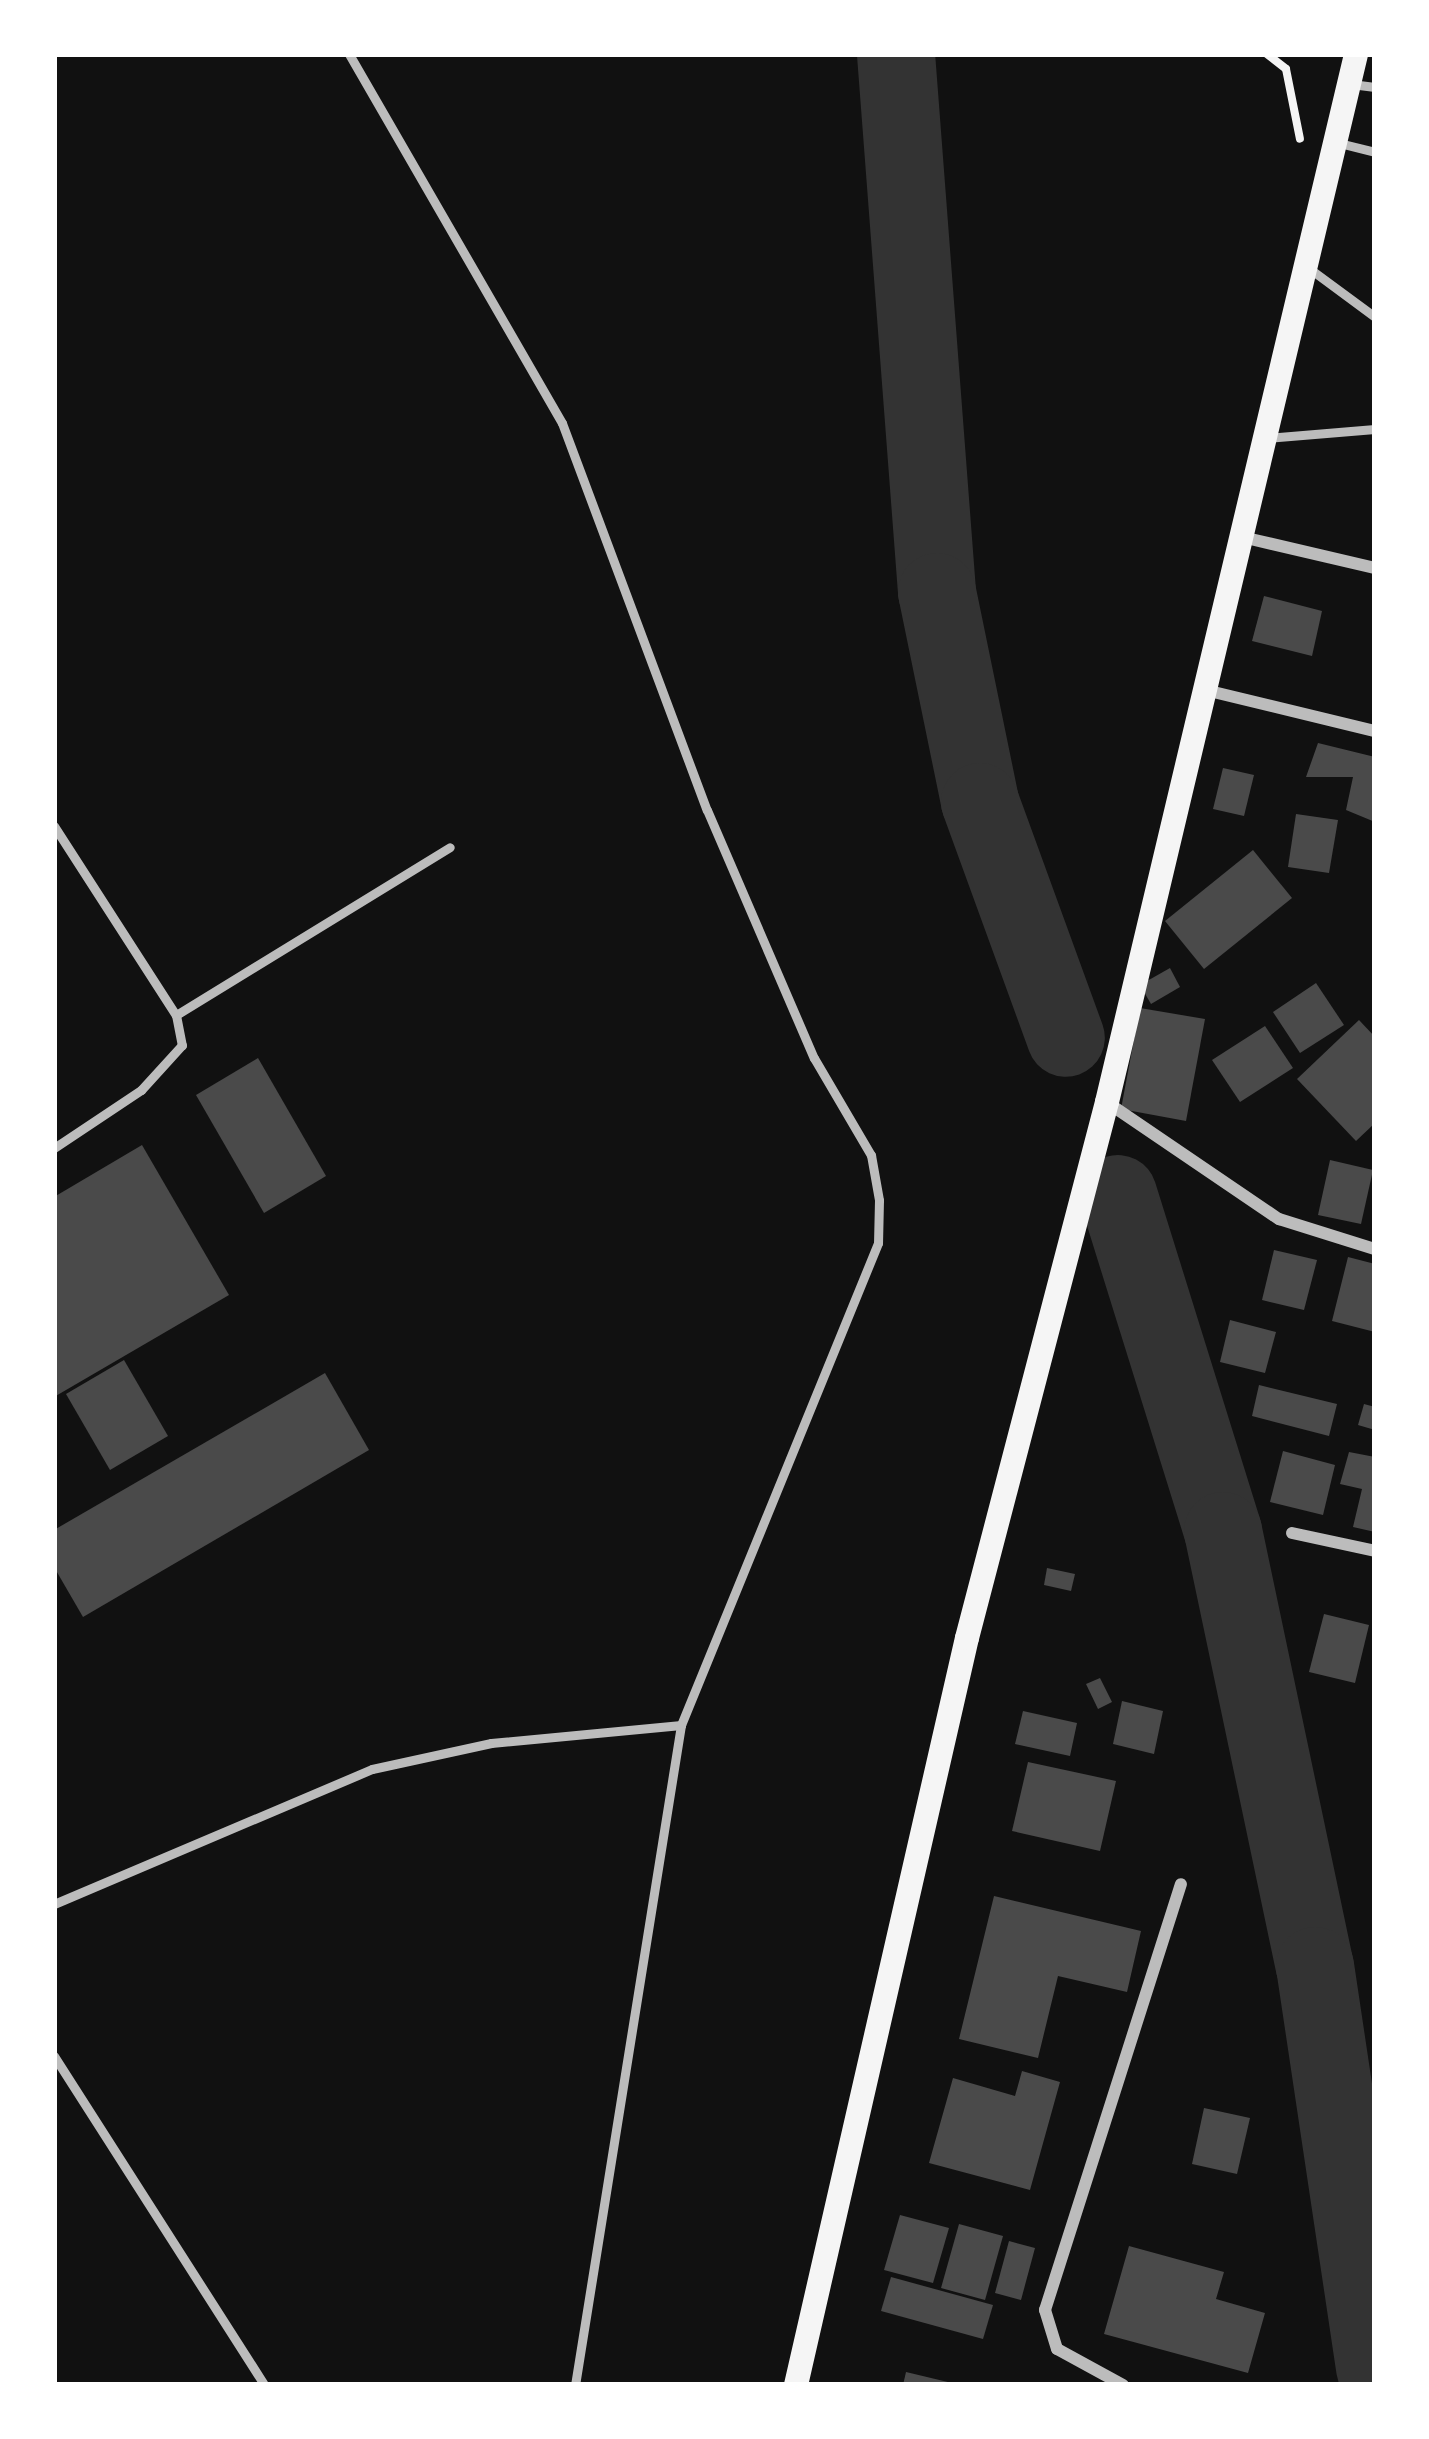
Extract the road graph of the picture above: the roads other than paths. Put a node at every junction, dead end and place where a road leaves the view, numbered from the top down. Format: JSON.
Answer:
{"nodes":[{"id":1,"x":350,"y":54,"type":"edge"},
{"id":2,"x":1356,"y":54,"type":"edge"},
{"id":3,"x":1362,"y":85,"type":"edge"},
{"id":4,"x":1336,"y":142,"type":"junction"},
{"id":5,"x":1375,"y":152,"type":"edge"},
{"id":6,"x":1306,"y":266,"type":"junction"},
{"id":7,"x":1375,"y":317,"type":"edge"},
{"id":8,"x":1375,"y":429,"type":"edge"},
{"id":9,"x":1262,"y":438,"type":"junction"},
{"id":10,"x":1237,"y":536,"type":"junction"},
{"id":11,"x":1375,"y":568,"type":"edge"},
{"id":12,"x":1199,"y":689,"type":"junction"},
{"id":13,"x":1375,"y":730,"type":"edge"},
{"id":14,"x":54,"y":826,"type":"edge"},
{"id":15,"x":450,"y":847,"type":"dead end"},
{"id":16,"x":176,"y":1015,"type":"junction"},
{"id":17,"x":1107,"y":1102,"type":"junction"},
{"id":18,"x":54,"y":1148,"type":"edge"},
{"id":19,"x":1375,"y":1250,"type":"edge"},
{"id":20,"x":1292,"y":1533,"type":"dead end"},
{"id":21,"x":1375,"y":1552,"type":"edge"},
{"id":22,"x":681,"y":1725,"type":"junction"},
{"id":23,"x":1180,"y":1884,"type":"dead end"},
{"id":24,"x":54,"y":1904,"type":"edge"},
{"id":25,"x":54,"y":2056,"type":"edge"},
{"id":26,"x":264,"y":2385,"type":"edge"},
{"id":27,"x":575,"y":2385,"type":"edge"},
{"id":28,"x":796,"y":2385,"type":"edge"},
{"id":29,"x":1123,"y":2385,"type":"edge"}],
"edges":[{"from":1,"to":22,"type":"lane"},
{"from":2,"to":3,"type":"main road"},
{"from":3,"to":4,"type":"main road"},
{"from":4,"to":5,"type":"lane"},
{"from":4,"to":6,"type":"main road"},
{"from":6,"to":7,"type":"lane"},
{"from":6,"to":9,"type":"main road"},
{"from":8,"to":9,"type":"lane"},
{"from":9,"to":10,"type":"main road"},
{"from":10,"to":11,"type":"street"},
{"from":10,"to":12,"type":"main road"},
{"from":12,"to":13,"type":"street"},
{"from":12,"to":17,"type":"main road"},
{"from":14,"to":16,"type":"lane"},
{"from":15,"to":16,"type":"lane"},
{"from":16,"to":18,"type":"lane"},
{"from":17,"to":19,"type":"street"},
{"from":17,"to":28,"type":"main road"},
{"from":20,"to":21,"type":"street"},
{"from":22,"to":24,"type":"lane"},
{"from":22,"to":27,"type":"lane"},
{"from":23,"to":29,"type":"street"},
{"from":25,"to":26,"type":"lane"}]}
